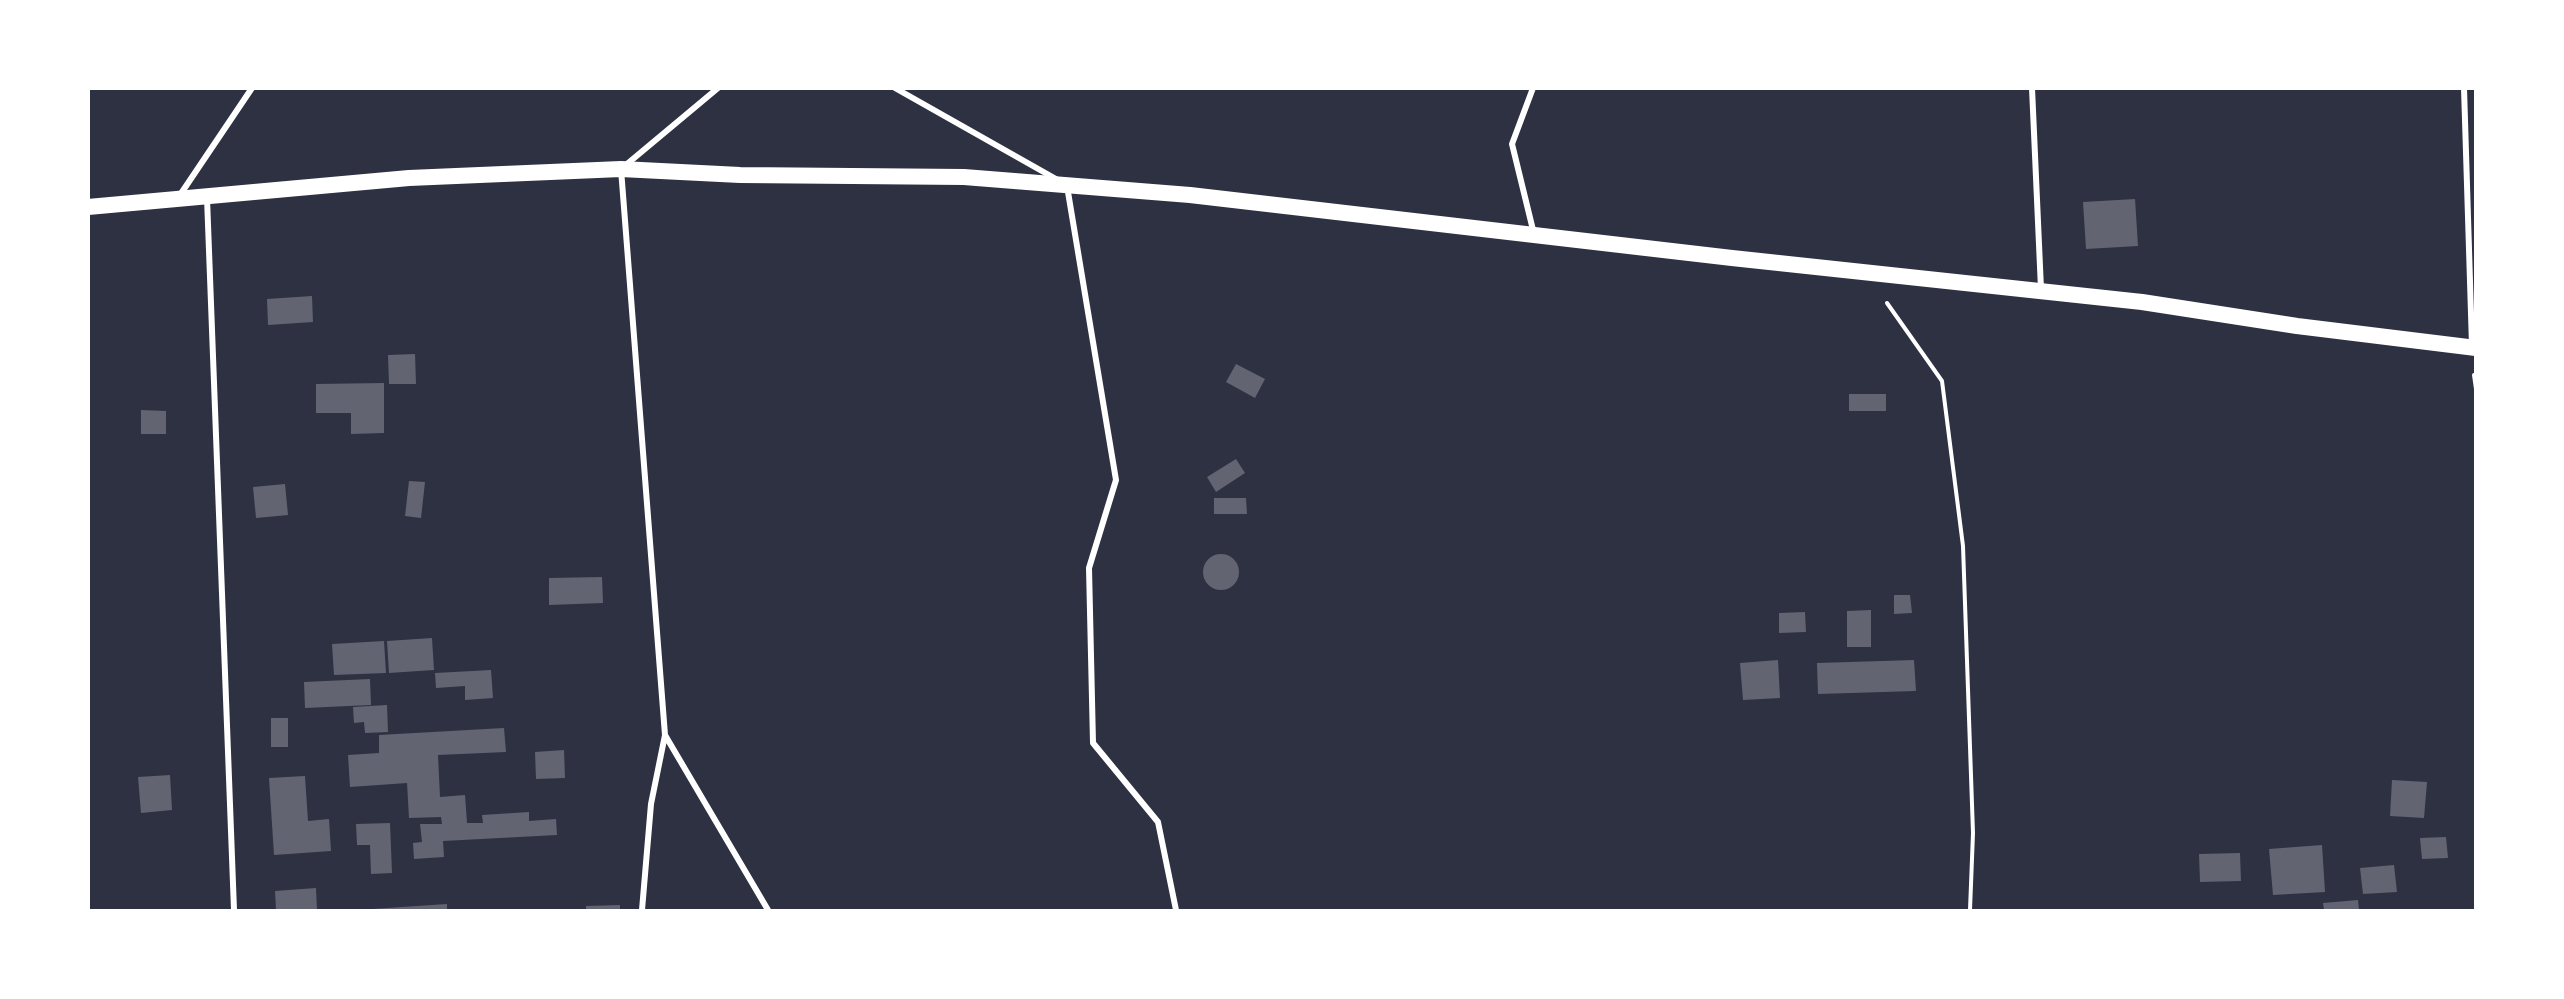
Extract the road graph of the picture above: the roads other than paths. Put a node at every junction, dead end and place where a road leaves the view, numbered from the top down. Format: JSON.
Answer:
{"nodes":[{"id":1,"x":252,"y":88,"type":"edge"},
{"id":2,"x":718,"y":88,"type":"edge"},
{"id":3,"x":895,"y":88,"type":"edge"},
{"id":4,"x":1533,"y":88,"type":"edge"},
{"id":5,"x":2032,"y":88,"type":"edge"},
{"id":6,"x":2464,"y":88,"type":"edge"},
{"id":7,"x":621,"y":169,"type":"junction"},
{"id":8,"x":1067,"y":185,"type":"junction"},
{"id":9,"x":207,"y":197,"type":"junction"},
{"id":10,"x":178,"y":198,"type":"junction"},
{"id":11,"x":88,"y":207,"type":"edge"},
{"id":12,"x":1534,"y":235,"type":"junction"},
{"id":13,"x":2041,"y":291,"type":"junction"},
{"id":14,"x":2474,"y":348,"type":"edge"},
{"id":15,"x":665,"y":735,"type":"junction"},
{"id":16,"x":234,"y":910,"type":"edge"},
{"id":17,"x":642,"y":910,"type":"edge"},
{"id":18,"x":768,"y":910,"type":"edge"},
{"id":19,"x":1176,"y":910,"type":"edge"}],
"edges":[{"from":1,"to":10,"type":"street"},
{"from":2,"to":7,"type":"street"},
{"from":3,"to":8,"type":"street"},
{"from":4,"to":12,"type":"street"},
{"from":5,"to":13,"type":"street"},
{"from":6,"to":14,"type":"street"},
{"from":7,"to":8,"type":"highway"},
{"from":7,"to":9,"type":"highway"},
{"from":7,"to":15,"type":"street"},
{"from":8,"to":12,"type":"highway"},
{"from":8,"to":19,"type":"street"},
{"from":9,"to":10,"type":"highway"},
{"from":9,"to":16,"type":"street"},
{"from":10,"to":11,"type":"highway"},
{"from":12,"to":13,"type":"highway"},
{"from":13,"to":14,"type":"highway"},
{"from":15,"to":17,"type":"street"},
{"from":15,"to":18,"type":"street"}]}
